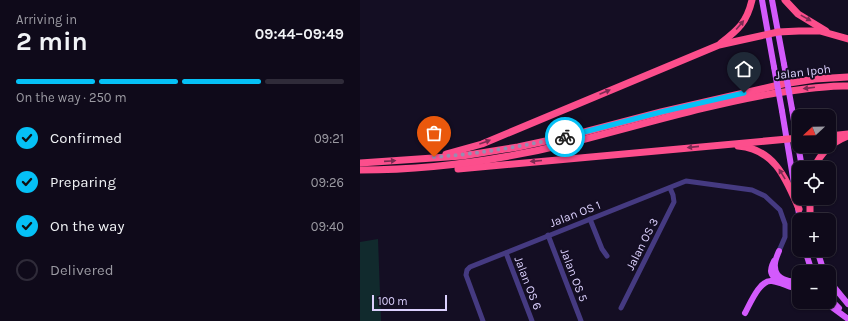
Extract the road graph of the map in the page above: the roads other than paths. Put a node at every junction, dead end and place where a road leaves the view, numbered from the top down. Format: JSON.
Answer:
{"nodes":[{"id":1,"x":752,"y":0,"type":"edge"},
{"id":2,"x":762,"y":0,"type":"edge"},
{"id":3,"x":772,"y":0,"type":"edge"},
{"id":4,"x":785,"y":0,"type":"edge"},
{"id":5,"x":778,"y":32,"type":"junction"},
{"id":6,"x":768,"y":34,"type":"junction"},
{"id":7,"x":830,"y":34,"type":"junction"},
{"id":8,"x":848,"y":39,"type":"edge"},
{"id":9,"x":719,"y":45,"type":"junction"},
{"id":10,"x":848,"y":77,"type":"edge"},
{"id":11,"x":848,"y":86,"type":"edge"},
{"id":12,"x":792,"y":109,"type":"edge"},
{"id":13,"x":848,"y":135,"type":"edge"},
{"id":14,"x":836,"y":136,"type":"edge"},
{"id":15,"x":788,"y":139,"type":"junction"},
{"id":16,"x":792,"y":139,"type":"edge"},
{"id":17,"x":707,"y":146,"type":"junction"},
{"id":18,"x":434,"y":157,"type":"junction"},
{"id":19,"x":818,"y":161,"type":"edge"},
{"id":20,"x":360,"y":163,"type":"edge"},
{"id":21,"x":360,"y":171,"type":"edge"},
{"id":22,"x":670,"y":188,"type":"junction"},
{"id":23,"x":798,"y":209,"type":"junction"},
{"id":24,"x":799,"y":213,"type":"edge"},
{"id":25,"x":590,"y":219,"type":"junction"},
{"id":26,"x":548,"y":236,"type":"junction"},
{"id":27,"x":779,"y":251,"type":"junction"},
{"id":28,"x":506,"y":253,"type":"junction"},
{"id":29,"x":607,"y":256,"type":"dead end"},
{"id":30,"x":792,"y":282,"type":"edge"},
{"id":31,"x":784,"y":285,"type":"junction"},
{"id":32,"x":792,"y":287,"type":"edge"},
{"id":33,"x":836,"y":289,"type":"edge"},
{"id":34,"x":848,"y":304,"type":"edge"},
{"id":35,"x":836,"y":306,"type":"edge"},
{"id":36,"x":621,"y":308,"type":"dead end"},
{"id":37,"x":834,"y":309,"type":"edge"},
{"id":38,"x":745,"y":313,"type":"dead end"},
{"id":39,"x":848,"y":315,"type":"edge"},
{"id":40,"x":848,"y":319,"type":"edge"},
{"id":41,"x":484,"y":321,"type":"edge"},
{"id":42,"x":532,"y":321,"type":"edge"},
{"id":43,"x":581,"y":321,"type":"edge"}],
"edges":[{"from":9,"to":1,"type":"highway","one_way":true},
{"from":2,"to":6,"type":"main road"},
{"from":3,"to":5,"type":"main road"},
{"from":4,"to":7,"type":"highway","one_way":true},
{"from":5,"to":6,"type":"highway"},
{"from":5,"to":7,"type":"highway"},
{"from":5,"to":12,"type":"main road","bridge":true},
{"from":6,"to":9,"type":"highway"},
{"from":6,"to":15,"type":"main road","bridge":true},
{"from":7,"to":8,"type":"highway"},
{"from":18,"to":9,"type":"highway","one_way":true},
{"from":10,"to":18,"type":"highway","name":"Jalan Ipoh"},
{"from":11,"to":21,"type":"highway","name":"Jalan Ipoh","one_way":true},
{"from":13,"to":14,"type":"highway"},
{"from":13,"to":19,"type":"highway"},
{"from":15,"to":16,"type":"highway"},
{"from":15,"to":17,"type":"highway"},
{"from":15,"to":23,"type":"main road"},
{"from":17,"to":21,"type":"highway","one_way":true},
{"from":23,"to":17,"type":"highway","one_way":true},
{"from":20,"to":18,"type":"highway","name":"Jalan Ipoh","one_way":true},
{"from":22,"to":25,"type":"street","name":"Jalan OS 1"},
{"from":22,"to":27,"type":"street","name":"Jalan OS 1"},
{"from":22,"to":36,"type":"street","name":"Jalan OS 3"},
{"from":23,"to":24,"type":"main road"},
{"from":25,"to":26,"type":"street","name":"Jalan OS 1"},
{"from":25,"to":29,"type":"street"},
{"from":26,"to":28,"type":"street","name":"Jalan OS 1"},
{"from":26,"to":43,"type":"street","name":"Jalan OS 5"},
{"from":27,"to":30,"type":"main road"},
{"from":27,"to":31,"type":"main road"},
{"from":28,"to":41,"type":"street","name":"Jalan OS 1"},
{"from":28,"to":42,"type":"street","name":"Jalan OS 6"},
{"from":31,"to":32,"type":"main road"},
{"from":31,"to":38,"type":"main road"},
{"from":33,"to":34,"type":"main road"},
{"from":35,"to":39,"type":"main road"},
{"from":37,"to":40,"type":"main road"}]}
